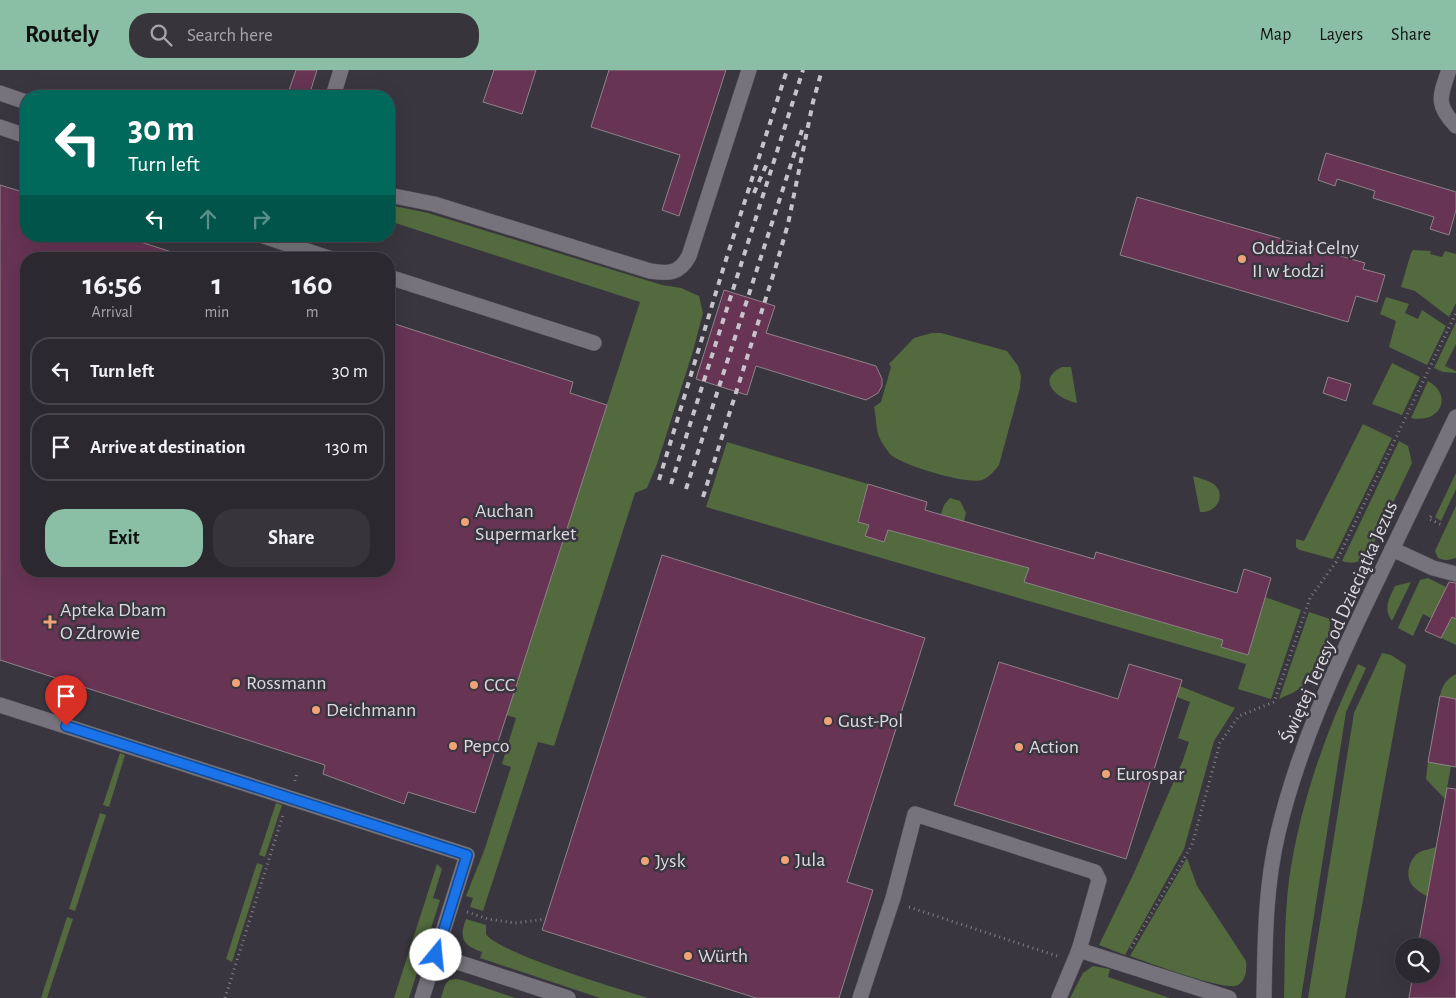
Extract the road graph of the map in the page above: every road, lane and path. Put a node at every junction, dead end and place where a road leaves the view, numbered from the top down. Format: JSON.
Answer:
{"nodes":[{"id":1,"x":341,"y":70,"type":"edge"},
{"id":2,"x":749,"y":70,"type":"edge"},
{"id":3,"x":1448,"y":70,"type":"edge"},
{"id":4,"x":335,"y":90,"type":"edge"},
{"id":5,"x":0,"y":93,"type":"edge"},
{"id":6,"x":20,"y":100,"type":"edge"},
{"id":7,"x":1456,"y":126,"type":"edge"},
{"id":8,"x":0,"y":127,"type":"edge"},
{"id":9,"x":20,"y":134,"type":"edge"},
{"id":10,"x":395,"y":196,"type":"edge"},
{"id":11,"x":281,"y":242,"type":"edge"},
{"id":12,"x":311,"y":252,"type":"edge"},
{"id":13,"x":395,"y":279,"type":"edge"},
{"id":14,"x":1456,"y":313,"type":"edge"},
{"id":15,"x":594,"y":344,"type":"dead end"},
{"id":16,"x":1456,"y":417,"type":"edge"},
{"id":17,"x":1433,"y":511,"type":"dead end"},
{"id":18,"x":1442,"y":525,"type":"dead end"},
{"id":19,"x":1392,"y":549,"type":"junction"},
{"id":20,"x":1456,"y":574,"type":"edge"},
{"id":21,"x":0,"y":705,"type":"edge"},
{"id":22,"x":297,"y":773,"type":"dead end"},
{"id":23,"x":289,"y":798,"type":"junction"},
{"id":24,"x":892,"y":901,"type":"junction"},
{"id":25,"x":464,"y":911,"type":"dead end"},
{"id":26,"x":546,"y":919,"type":"dead end"},
{"id":27,"x":436,"y":955,"type":"junction"},
{"id":28,"x":1077,"y":956,"type":"junction"},
{"id":29,"x":1122,"y":964,"type":"junction"},
{"id":30,"x":225,"y":998,"type":"edge"},
{"id":31,"x":422,"y":998,"type":"edge"},
{"id":32,"x":568,"y":998,"type":"edge"},
{"id":33,"x":860,"y":998,"type":"edge"},
{"id":34,"x":1059,"y":998,"type":"edge"},
{"id":35,"x":1229,"y":998,"type":"edge"},
{"id":36,"x":1264,"y":998,"type":"edge"}],
"edges":[{"from":1,"to":4,"type":"street"},
{"from":2,"to":10,"type":"street"},
{"from":3,"to":7,"type":"street"},
{"from":5,"to":6,"type":"street"},
{"from":8,"to":9,"type":"street"},
{"from":11,"to":12,"type":"street"},
{"from":13,"to":15,"type":"street"},
{"from":14,"to":29,"type":"path"},
{"from":16,"to":19,"type":"street","name":"Świętej Teresy od Dzieciątka Jezus"},
{"from":17,"to":18,"type":"path"},
{"from":19,"to":20,"type":"street"},
{"from":19,"to":36,"type":"street","name":"Świętej Teresy od Dzieciątka Jezus"},
{"from":21,"to":23,"type":"street"},
{"from":22,"to":23,"type":"path"},
{"from":23,"to":27,"type":"street"},
{"from":23,"to":30,"type":"path"},
{"from":24,"to":28,"type":"path"},
{"from":24,"to":28,"type":"street"},
{"from":24,"to":33,"type":"street"},
{"from":25,"to":26,"type":"path"},
{"from":27,"to":31,"type":"street"},
{"from":27,"to":32,"type":"street"},
{"from":28,"to":29,"type":"street"},
{"from":28,"to":34,"type":"street"},
{"from":29,"to":35,"type":"street"}]}
